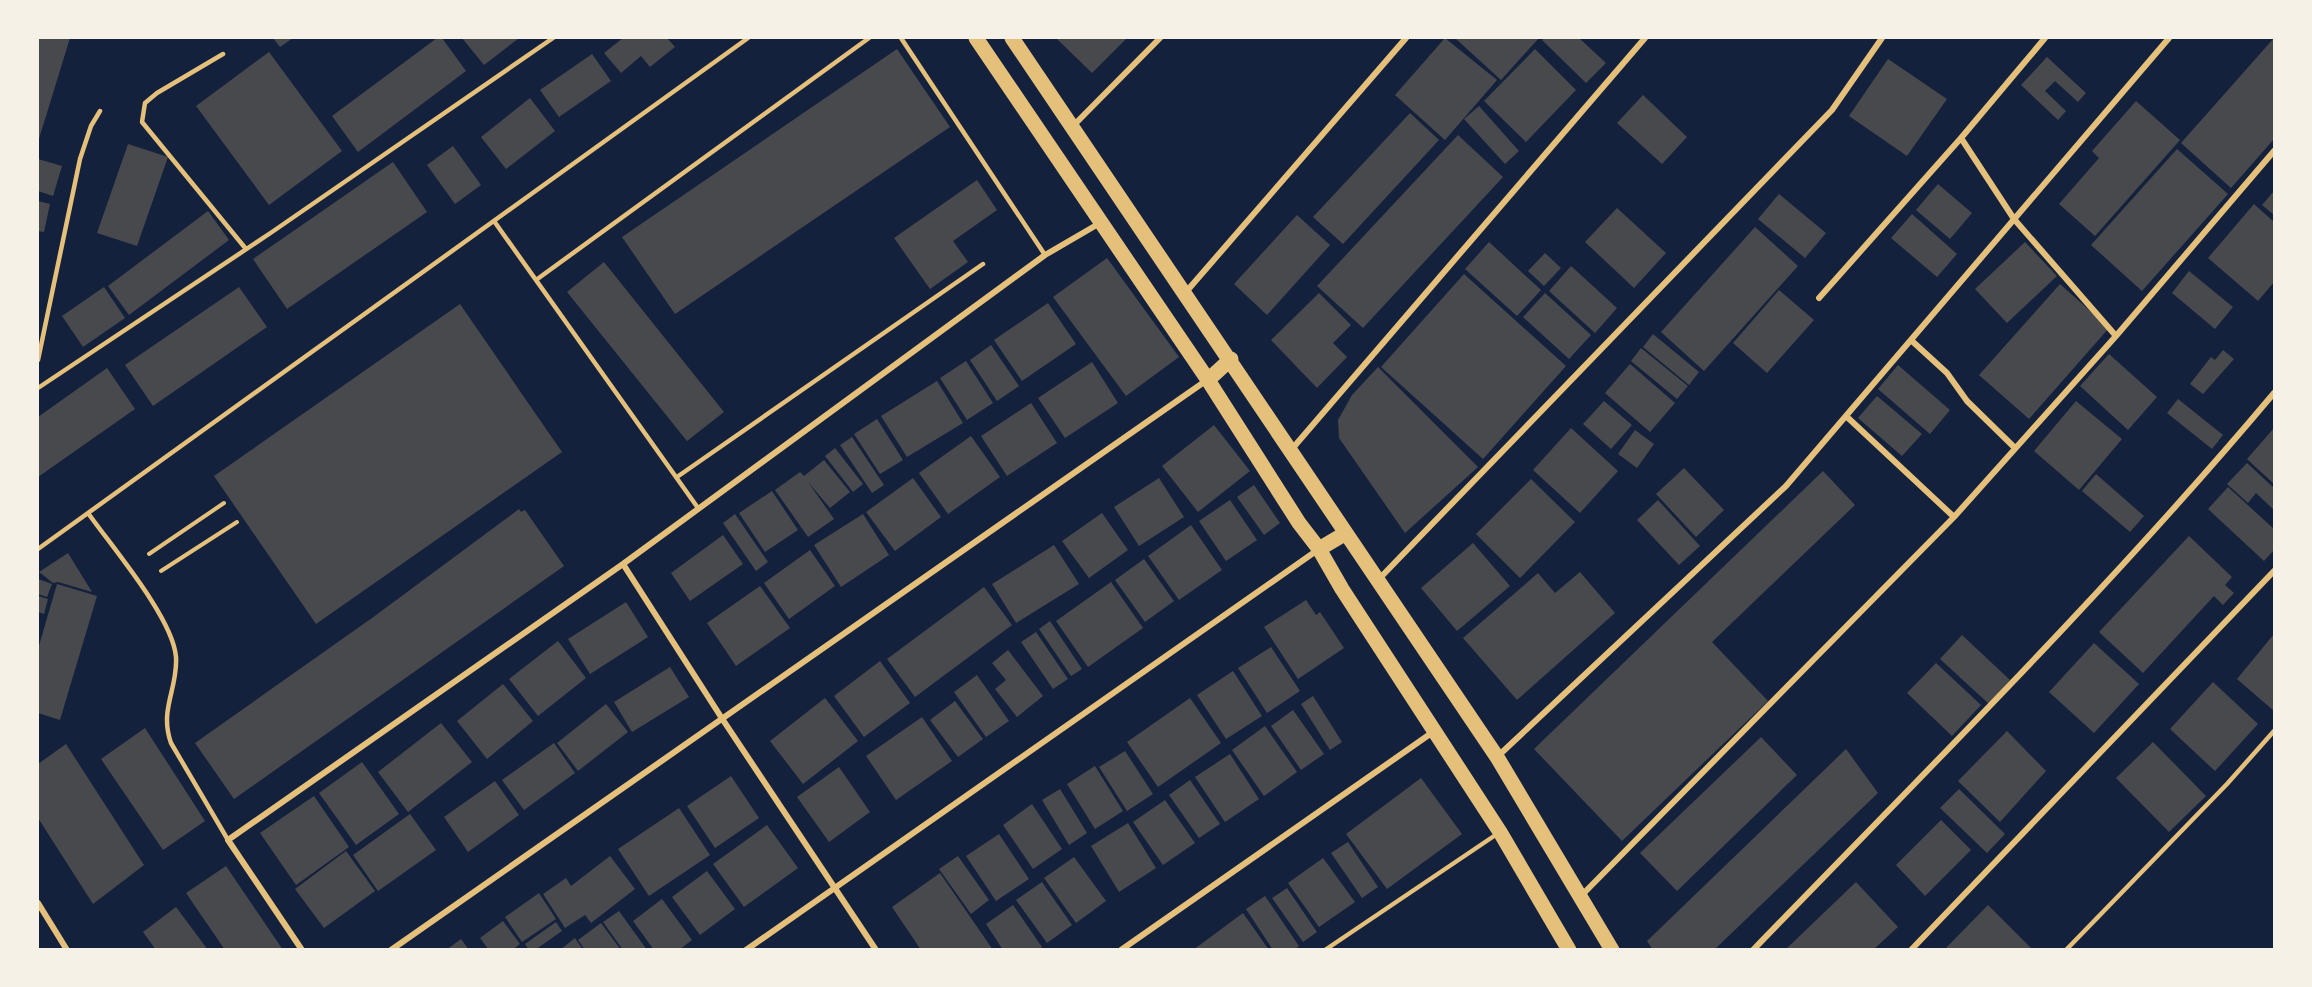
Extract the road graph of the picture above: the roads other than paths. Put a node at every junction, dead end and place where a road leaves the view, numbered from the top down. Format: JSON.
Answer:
{"nodes":[{"id":1,"x":553,"y":38,"type":"edge"},
{"id":2,"x":748,"y":38,"type":"edge"},
{"id":3,"x":869,"y":38,"type":"edge"},
{"id":4,"x":901,"y":38,"type":"edge"},
{"id":5,"x":976,"y":38,"type":"edge"},
{"id":6,"x":1012,"y":38,"type":"edge"},
{"id":7,"x":1160,"y":38,"type":"edge"},
{"id":8,"x":1406,"y":38,"type":"edge"},
{"id":9,"x":1645,"y":38,"type":"edge"},
{"id":10,"x":1882,"y":38,"type":"edge"},
{"id":11,"x":2045,"y":38,"type":"edge"},
{"id":12,"x":2169,"y":38,"type":"edge"},
{"id":13,"x":223,"y":54,"type":"dead end"},
{"id":14,"x":100,"y":111,"type":"dead end"},
{"id":15,"x":1072,"y":126,"type":"junction"},
{"id":16,"x":1962,"y":138,"type":"junction"},
{"id":17,"x":2274,"y":151,"type":"edge"},
{"id":18,"x":2014,"y":219,"type":"junction"},
{"id":19,"x":494,"y":221,"type":"junction"},
{"id":20,"x":1100,"y":223,"type":"junction"},
{"id":21,"x":246,"y":249,"type":"junction"},
{"id":22,"x":1045,"y":255,"type":"junction"},
{"id":23,"x":983,"y":264,"type":"dead end"},
{"id":24,"x":536,"y":280,"type":"junction"},
{"id":25,"x":1186,"y":293,"type":"junction"},
{"id":26,"x":1819,"y":298,"type":"dead end"},
{"id":27,"x":2116,"y":336,"type":"junction"},
{"id":28,"x":1912,"y":341,"type":"junction"},
{"id":29,"x":1231,"y":359,"type":"junction"},
{"id":30,"x":38,"y":360,"type":"edge"},
{"id":31,"x":1208,"y":380,"type":"junction"},
{"id":32,"x":38,"y":388,"type":"edge"},
{"id":33,"x":2274,"y":393,"type":"edge"},
{"id":34,"x":1846,"y":416,"type":"junction"},
{"id":35,"x":2014,"y":447,"type":"junction"},
{"id":36,"x":1292,"y":449,"type":"junction"},
{"id":37,"x":676,"y":477,"type":"junction"},
{"id":38,"x":698,"y":508,"type":"junction"},
{"id":39,"x":88,"y":513,"type":"junction"},
{"id":40,"x":1954,"y":517,"type":"junction"},
{"id":41,"x":1346,"y":532,"type":"junction"},
{"id":42,"x":38,"y":549,"type":"edge"},
{"id":43,"x":1319,"y":549,"type":"junction"},
{"id":44,"x":623,"y":564,"type":"junction"},
{"id":45,"x":2274,"y":572,"type":"edge"},
{"id":46,"x":1379,"y":579,"type":"junction"},
{"id":47,"x":723,"y":720,"type":"junction"},
{"id":48,"x":1436,"y":730,"type":"junction"},
{"id":49,"x":2274,"y":731,"type":"edge"},
{"id":50,"x":1497,"y":757,"type":"junction"},
{"id":51,"x":1500,"y":832,"type":"junction"},
{"id":52,"x":228,"y":840,"type":"junction"},
{"id":53,"x":836,"y":885,"type":"junction"},
{"id":54,"x":1581,"y":897,"type":"junction"},
{"id":55,"x":38,"y":903,"type":"edge"},
{"id":56,"x":67,"y":950,"type":"edge"},
{"id":57,"x":302,"y":950,"type":"edge"},
{"id":58,"x":391,"y":950,"type":"edge"},
{"id":59,"x":746,"y":950,"type":"edge"},
{"id":60,"x":876,"y":950,"type":"edge"},
{"id":61,"x":1120,"y":950,"type":"edge"},
{"id":62,"x":1325,"y":950,"type":"edge"},
{"id":63,"x":1569,"y":950,"type":"edge"},
{"id":64,"x":1612,"y":950,"type":"edge"},
{"id":65,"x":1753,"y":950,"type":"edge"},
{"id":66,"x":1911,"y":950,"type":"edge"},
{"id":67,"x":2066,"y":950,"type":"edge"}],
"edges":[{"from":1,"to":21,"type":"lane"},
{"from":2,"to":19,"type":"lane"},
{"from":3,"to":24,"type":"lane"},
{"from":4,"to":22,"type":"lane"},
{"from":5,"to":20,"type":"main road"},
{"from":6,"to":15,"type":"main road"},
{"from":7,"to":15,"type":"street"},
{"from":8,"to":25,"type":"street"},
{"from":9,"to":36,"type":"street"},
{"from":10,"to":46,"type":"street"},
{"from":11,"to":16,"type":"street"},
{"from":12,"to":18,"type":"street"},
{"from":13,"to":21,"type":"lane"},
{"from":14,"to":30,"type":"lane"},
{"from":15,"to":25,"type":"main road"},
{"from":16,"to":18,"type":"street"},
{"from":16,"to":26,"type":"street"},
{"from":17,"to":27,"type":"street"},
{"from":18,"to":27,"type":"street"},
{"from":18,"to":28,"type":"street"},
{"from":19,"to":24,"type":"lane"},
{"from":19,"to":39,"type":"lane"},
{"from":20,"to":22,"type":"street"},
{"from":20,"to":31,"type":"main road"},
{"from":21,"to":32,"type":"lane"},
{"from":22,"to":38,"type":"street"},
{"from":23,"to":37,"type":"lane"},
{"from":24,"to":37,"type":"lane"},
{"from":25,"to":29,"type":"main road"},
{"from":27,"to":35,"type":"street"},
{"from":28,"to":34,"type":"street"},
{"from":28,"to":35,"type":"street"},
{"from":29,"to":31,"type":"main road"},
{"from":29,"to":36,"type":"main road"},
{"from":31,"to":43,"type":"main road"},
{"from":31,"to":47,"type":"street"},
{"from":33,"to":65,"type":"street"},
{"from":34,"to":40,"type":"street"},
{"from":34,"to":50,"type":"street"},
{"from":35,"to":40,"type":"street"},
{"from":36,"to":41,"type":"main road"},
{"from":37,"to":38,"type":"lane"},
{"from":38,"to":44,"type":"street"},
{"from":39,"to":42,"type":"lane"},
{"from":39,"to":52,"type":"lane"},
{"from":40,"to":54,"type":"street"},
{"from":41,"to":43,"type":"main road"},
{"from":41,"to":46,"type":"main road"},
{"from":43,"to":48,"type":"main road"},
{"from":43,"to":53,"type":"street"},
{"from":44,"to":47,"type":"street"},
{"from":44,"to":52,"type":"street"},
{"from":45,"to":66,"type":"street"},
{"from":46,"to":50,"type":"main road"},
{"from":47,"to":53,"type":"street"},
{"from":47,"to":58,"type":"street"},
{"from":48,"to":51,"type":"main road"},
{"from":48,"to":61,"type":"street"},
{"from":49,"to":67,"type":"lane"},
{"from":50,"to":54,"type":"main road"},
{"from":51,"to":62,"type":"lane"},
{"from":51,"to":63,"type":"main road"},
{"from":52,"to":57,"type":"street"},
{"from":53,"to":59,"type":"street"},
{"from":53,"to":60,"type":"street"},
{"from":54,"to":64,"type":"main road"},
{"from":55,"to":56,"type":"street"}]}
